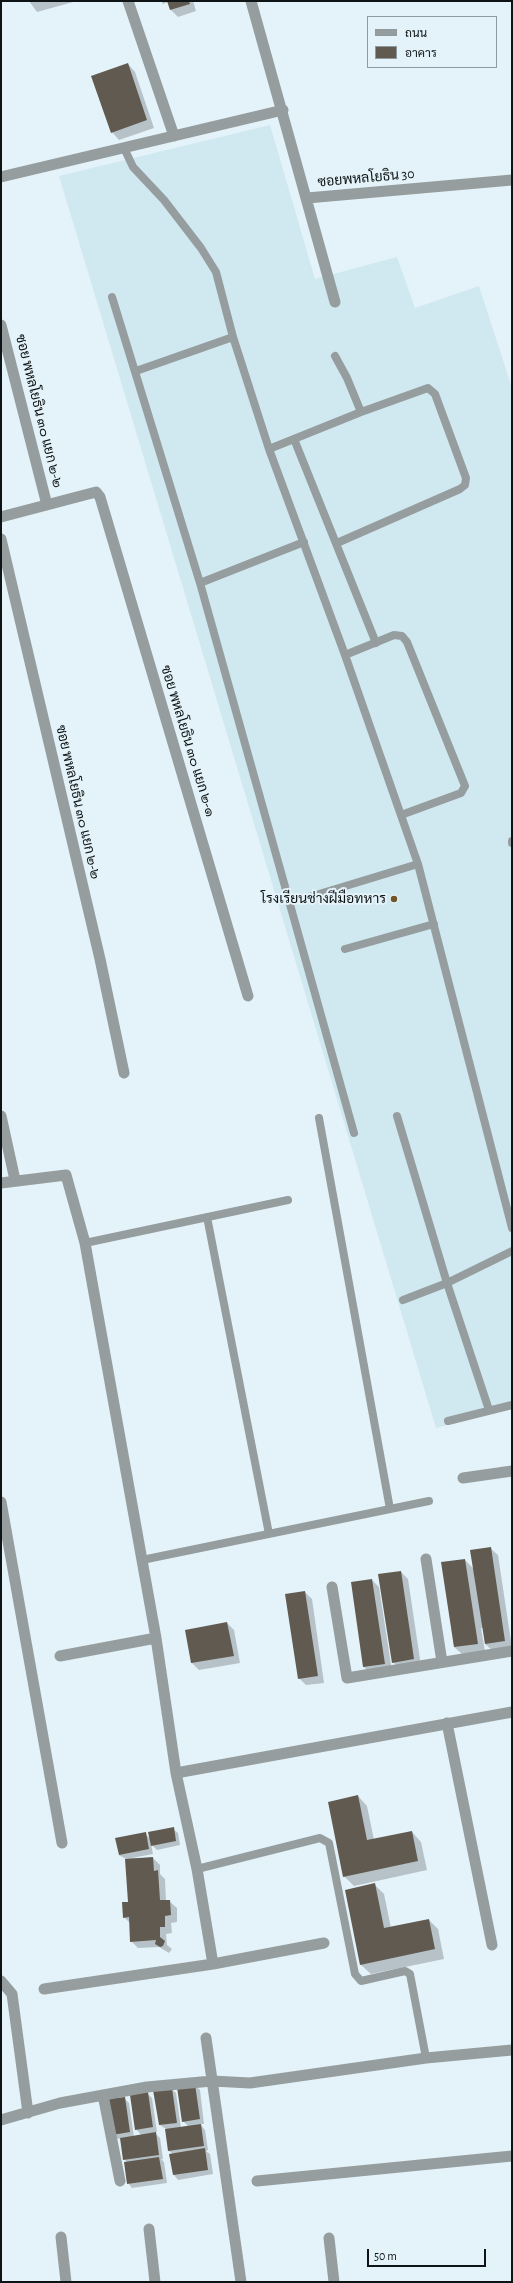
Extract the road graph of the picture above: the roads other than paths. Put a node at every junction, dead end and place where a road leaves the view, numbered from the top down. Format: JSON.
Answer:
{"nodes":[{"id":1,"x":128,"y":1,"type":"edge"},
{"id":2,"x":251,"y":1,"type":"edge"},
{"id":3,"x":283,"y":110,"type":"junction"},
{"id":4,"x":174,"y":136,"type":"junction"},
{"id":5,"x":124,"y":148,"type":"junction"},
{"id":6,"x":1,"y":177,"type":"edge"},
{"id":7,"x":512,"y":180,"type":"edge"},
{"id":8,"x":307,"y":198,"type":"junction"},
{"id":9,"x":112,"y":297,"type":"dead end"},
{"id":10,"x":335,"y":302,"type":"dead end"},
{"id":11,"x":1,"y":325,"type":"edge"},
{"id":12,"x":233,"y":337,"type":"junction"},
{"id":13,"x":335,"y":356,"type":"dead end"},
{"id":14,"x":136,"y":371,"type":"junction"},
{"id":15,"x":361,"y":412,"type":"junction"},
{"id":16,"x":294,"y":439,"type":"junction"},
{"id":17,"x":269,"y":449,"type":"junction"},
{"id":18,"x":47,"y":505,"type":"junction"},
{"id":19,"x":1,"y":517,"type":"edge"},
{"id":20,"x":1,"y":539,"type":"edge"},
{"id":21,"x":304,"y":542,"type":"junction"},
{"id":22,"x":337,"y":543,"type":"junction"},
{"id":23,"x":200,"y":583,"type":"junction"},
{"id":24,"x":376,"y":643,"type":"junction"},
{"id":25,"x":345,"y":655,"type":"junction"},
{"id":26,"x":401,"y":815,"type":"junction"},
{"id":27,"x":418,"y":864,"type":"junction"},
{"id":28,"x":306,"y":898,"type":"dead end"},
{"id":29,"x":434,"y":924,"type":"junction"},
{"id":30,"x":345,"y":949,"type":"dead end"},
{"id":31,"x":248,"y":996,"type":"dead end"},
{"id":32,"x":124,"y":1073,"type":"dead end"},
{"id":33,"x":1,"y":1116,"type":"edge"},
{"id":34,"x":397,"y":1116,"type":"dead end"},
{"id":35,"x":319,"y":1118,"type":"dead end"},
{"id":36,"x":354,"y":1134,"type":"dead end"},
{"id":37,"x":15,"y":1180,"type":"junction"},
{"id":38,"x":1,"y":1183,"type":"edge"},
{"id":39,"x":288,"y":1200,"type":"dead end"},
{"id":40,"x":207,"y":1218,"type":"junction"},
{"id":41,"x":512,"y":1228,"type":"edge"},
{"id":42,"x":85,"y":1243,"type":"junction"},
{"id":43,"x":512,"y":1251,"type":"edge"},
{"id":44,"x":447,"y":1283,"type":"junction"},
{"id":45,"x":403,"y":1300,"type":"dead end"},
{"id":46,"x":512,"y":1405,"type":"edge"},
{"id":47,"x":489,"y":1410,"type":"junction"},
{"id":48,"x":448,"y":1421,"type":"dead end"},
{"id":49,"x":512,"y":1471,"type":"edge"},
{"id":50,"x":463,"y":1478,"type":"dead end"},
{"id":51,"x":429,"y":1501,"type":"dead end"},
{"id":52,"x":1,"y":1502,"type":"edge"},
{"id":53,"x":390,"y":1509,"type":"junction"},
{"id":54,"x":269,"y":1534,"type":"junction"},
{"id":55,"x":426,"y":1559,"type":"dead end"},
{"id":56,"x":142,"y":1560,"type":"junction"},
{"id":57,"x":332,"y":1587,"type":"dead end"},
{"id":58,"x":156,"y":1638,"type":"junction"},
{"id":59,"x":512,"y":1651,"type":"edge"},
{"id":60,"x":60,"y":1656,"type":"dead end"},
{"id":61,"x":442,"y":1662,"type":"junction"},
{"id":62,"x":512,"y":1712,"type":"edge"},
{"id":63,"x":447,"y":1723,"type":"junction"},
{"id":64,"x":176,"y":1773,"type":"junction"},
{"id":65,"x":62,"y":1843,"type":"dead end"},
{"id":66,"x":196,"y":1869,"type":"junction"},
{"id":67,"x":324,"y":1943,"type":"dead end"},
{"id":68,"x":492,"y":1945,"type":"dead end"},
{"id":69,"x":213,"y":1964,"type":"junction"},
{"id":70,"x":1,"y":1981,"type":"edge"},
{"id":71,"x":44,"y":1989,"type":"dead end"},
{"id":72,"x":206,"y":2038,"type":"dead end"},
{"id":73,"x":512,"y":2050,"type":"edge"},
{"id":74,"x":426,"y":2058,"type":"junction"},
{"id":75,"x":212,"y":2082,"type":"junction"},
{"id":76,"x":103,"y":2094,"type":"junction"},
{"id":77,"x":28,"y":2113,"type":"junction"},
{"id":78,"x":1,"y":2120,"type":"edge"},
{"id":79,"x":512,"y":2156,"type":"edge"},
{"id":80,"x":257,"y":2180,"type":"dead end"},
{"id":81,"x":120,"y":2181,"type":"dead end"},
{"id":82,"x":149,"y":2229,"type":"dead end"},
{"id":83,"x":61,"y":2237,"type":"dead end"},
{"id":84,"x":329,"y":2238,"type":"dead end"},
{"id":85,"x":66,"y":2282,"type":"edge"},
{"id":86,"x":155,"y":2282,"type":"edge"},
{"id":87,"x":241,"y":2282,"type":"edge"},
{"id":88,"x":334,"y":2282,"type":"edge"}],
"edges":[{"from":1,"to":4,"type":"street"},
{"from":2,"to":3,"type":"street","name":"ซอยพหลโยธิน 30"},
{"from":3,"to":4,"type":"street"},
{"from":3,"to":8,"type":"street","name":"ซอยพหลโยธิน 30"},
{"from":4,"to":5,"type":"street"},
{"from":5,"to":6,"type":"street"},
{"from":5,"to":12,"type":"lane"},
{"from":7,"to":8,"type":"street","name":"ซอยพหลโยธิน 30"},
{"from":8,"to":10,"type":"street"},
{"from":9,"to":14,"type":"lane"},
{"from":11,"to":18,"type":"street","name":"ซอย พหลโยธิน ๓๐ แยก ๒-๒"},
{"from":12,"to":14,"type":"lane"},
{"from":12,"to":17,"type":"lane"},
{"from":13,"to":15,"type":"lane"},
{"from":14,"to":23,"type":"lane"},
{"from":15,"to":16,"type":"lane"},
{"from":15,"to":22,"type":"lane"},
{"from":16,"to":17,"type":"lane"},
{"from":16,"to":22,"type":"lane"},
{"from":17,"to":21,"type":"lane"},
{"from":18,"to":19,"type":"street"},
{"from":18,"to":31,"type":"street","name":"ซอย พหลโยธิน ๓๐ แยก ๒-๑"},
{"from":20,"to":32,"type":"street","name":"ซอย พหลโยธิน ๓๐ แยก ๒-๒"},
{"from":21,"to":23,"type":"lane"},
{"from":21,"to":25,"type":"lane"},
{"from":22,"to":24,"type":"lane"},
{"from":23,"to":36,"type":"lane"},
{"from":24,"to":25,"type":"lane"},
{"from":24,"to":26,"type":"lane"},
{"from":25,"to":26,"type":"lane"},
{"from":26,"to":27,"type":"lane"},
{"from":27,"to":28,"type":"lane"},
{"from":27,"to":29,"type":"lane"},
{"from":29,"to":30,"type":"lane"},
{"from":29,"to":41,"type":"lane"},
{"from":33,"to":37,"type":"street"},
{"from":34,"to":44,"type":"lane"},
{"from":35,"to":53,"type":"lane"},
{"from":37,"to":38,"type":"street"},
{"from":37,"to":42,"type":"street"},
{"from":39,"to":40,"type":"lane"},
{"from":40,"to":42,"type":"lane"},
{"from":40,"to":54,"type":"lane"},
{"from":42,"to":56,"type":"street"},
{"from":43,"to":44,"type":"lane"},
{"from":44,"to":45,"type":"lane"},
{"from":44,"to":47,"type":"lane"},
{"from":46,"to":47,"type":"lane"},
{"from":47,"to":48,"type":"lane"},
{"from":49,"to":50,"type":"street"},
{"from":51,"to":53,"type":"lane"},
{"from":52,"to":65,"type":"street"},
{"from":53,"to":54,"type":"lane"},
{"from":54,"to":56,"type":"lane"},
{"from":55,"to":61,"type":"street"},
{"from":56,"to":58,"type":"street"},
{"from":57,"to":61,"type":"street"},
{"from":58,"to":60,"type":"street"},
{"from":58,"to":64,"type":"street"},
{"from":59,"to":61,"type":"street"},
{"from":62,"to":63,"type":"street"},
{"from":63,"to":64,"type":"street"},
{"from":63,"to":68,"type":"street"},
{"from":64,"to":66,"type":"street"},
{"from":66,"to":69,"type":"street"},
{"from":66,"to":74,"type":"lane"},
{"from":67,"to":69,"type":"street"},
{"from":69,"to":71,"type":"street"},
{"from":70,"to":77,"type":"street"},
{"from":72,"to":75,"type":"street"},
{"from":73,"to":74,"type":"street"},
{"from":74,"to":75,"type":"street"},
{"from":75,"to":76,"type":"street"},
{"from":75,"to":87,"type":"street"},
{"from":76,"to":77,"type":"street"},
{"from":76,"to":81,"type":"street"},
{"from":77,"to":78,"type":"street"},
{"from":79,"to":80,"type":"street"},
{"from":82,"to":86,"type":"street"},
{"from":83,"to":85,"type":"street"},
{"from":84,"to":88,"type":"street"}]}
